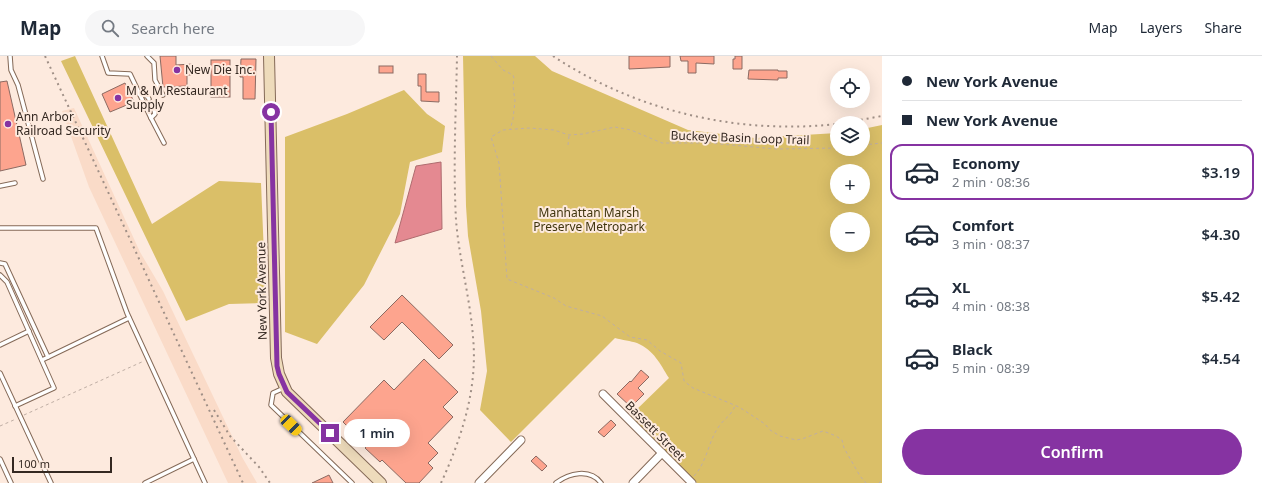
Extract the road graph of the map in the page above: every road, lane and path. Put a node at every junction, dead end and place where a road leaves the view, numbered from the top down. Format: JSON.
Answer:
{"nodes":[{"id":1,"x":10,"y":56,"type":"edge"},
{"id":2,"x":102,"y":56,"type":"edge"},
{"id":3,"x":147,"y":56,"type":"edge"},
{"id":4,"x":270,"y":56,"type":"edge"},
{"id":5,"x":491,"y":56,"type":"edge"},
{"id":6,"x":139,"y":94,"type":"junction"},
{"id":7,"x":163,"y":95,"type":"dead end"},
{"id":8,"x":149,"y":99,"type":"dead end"},
{"id":9,"x":154,"y":110,"type":"dead end"},
{"id":10,"x":151,"y":118,"type":"junction"},
{"id":11,"x":510,"y":130,"type":"junction"},
{"id":12,"x":569,"y":135,"type":"junction"},
{"id":13,"x":164,"y":143,"type":"dead end"},
{"id":14,"x":882,"y":143,"type":"edge"},
{"id":15,"x":870,"y":144,"type":"edge"},
{"id":16,"x":568,"y":145,"type":"dead end"},
{"id":17,"x":830,"y":148,"type":"edge"},
{"id":18,"x":43,"y":179,"type":"dead end"},
{"id":19,"x":15,"y":183,"type":"dead end"},
{"id":20,"x":0,"y":186,"type":"edge"},
{"id":21,"x":0,"y":228,"type":"edge"},
{"id":22,"x":0,"y":263,"type":"edge"},
{"id":23,"x":0,"y":275,"type":"edge"},
{"id":24,"x":130,"y":318,"type":"junction"},
{"id":25,"x":29,"y":332,"type":"junction"},
{"id":26,"x":0,"y":345,"type":"edge"},
{"id":27,"x":48,"y":357,"type":"junction"},
{"id":28,"x":148,"y":359,"type":"junction"},
{"id":29,"x":42,"y":360,"type":"junction"},
{"id":30,"x":0,"y":373,"type":"edge"},
{"id":31,"x":285,"y":387,"type":"junction"},
{"id":32,"x":602,"y":394,"type":"dead end"},
{"id":33,"x":735,"y":405,"type":"junction"},
{"id":34,"x":15,"y":406,"type":"junction"},
{"id":35,"x":20,"y":417,"type":"junction"},
{"id":36,"x":0,"y":426,"type":"edge"},
{"id":37,"x":521,"y":440,"type":"dead end"},
{"id":38,"x":662,"y":453,"type":"junction"},
{"id":39,"x":0,"y":459,"type":"edge"},
{"id":40,"x":194,"y":459,"type":"junction"},
{"id":41,"x":882,"y":480,"type":"edge"},
{"id":42,"x":691,"y":482,"type":"edge"},
{"id":43,"x":11,"y":483,"type":"edge"},
{"id":44,"x":51,"y":483,"type":"edge"},
{"id":45,"x":145,"y":483,"type":"edge"},
{"id":46,"x":205,"y":483,"type":"edge"},
{"id":47,"x":352,"y":483,"type":"edge"},
{"id":48,"x":381,"y":483,"type":"edge"},
{"id":49,"x":480,"y":483,"type":"edge"},
{"id":50,"x":556,"y":483,"type":"edge"},
{"id":51,"x":601,"y":483,"type":"edge"},
{"id":52,"x":633,"y":483,"type":"edge"},
{"id":53,"x":866,"y":483,"type":"edge"},
{"id":54,"x":879,"y":483,"type":"edge"}],
"edges":[{"from":1,"to":18,"type":"lane"},
{"from":2,"to":6,"type":"lane"},
{"from":3,"to":7,"type":"lane"},
{"from":4,"to":31,"type":"street","name":"New York Avenue"},
{"from":5,"to":11,"type":"path"},
{"from":6,"to":8,"type":"lane"},
{"from":6,"to":10,"type":"lane"},
{"from":9,"to":10,"type":"lane"},
{"from":10,"to":13,"type":"lane"},
{"from":11,"to":12,"type":"path","name":"Buckeye Basin Loop Trail"},
{"from":11,"to":33,"type":"path","name":"Buckeye Basin Loop Trail"},
{"from":12,"to":16,"type":"path"},
{"from":12,"to":17,"type":"path","name":"Buckeye Basin Loop Trail"},
{"from":14,"to":15,"type":"path"},
{"from":19,"to":20,"type":"lane"},
{"from":21,"to":24,"type":"lane"},
{"from":22,"to":27,"type":"lane"},
{"from":23,"to":25,"type":"lane"},
{"from":24,"to":27,"type":"lane"},
{"from":24,"to":28,"type":"lane"},
{"from":25,"to":26,"type":"lane"},
{"from":25,"to":29,"type":"lane"},
{"from":27,"to":29,"type":"lane"},
{"from":28,"to":35,"type":"path"},
{"from":28,"to":40,"type":"lane"},
{"from":29,"to":34,"type":"lane"},
{"from":30,"to":34,"type":"lane"},
{"from":31,"to":47,"type":"lane"},
{"from":31,"to":48,"type":"street","name":"New York Avenue"},
{"from":32,"to":38,"type":"street","name":"Bassett Street"},
{"from":33,"to":42,"type":"path"},
{"from":33,"to":53,"type":"path","name":"Buckeye Basin Loop Trail"},
{"from":34,"to":35,"type":"lane"},
{"from":35,"to":36,"type":"path"},
{"from":35,"to":44,"type":"lane"},
{"from":37,"to":49,"type":"street"},
{"from":38,"to":42,"type":"street","name":"Bassett Street"},
{"from":38,"to":52,"type":"street"},
{"from":39,"to":43,"type":"lane"},
{"from":40,"to":45,"type":"lane"},
{"from":40,"to":46,"type":"lane"},
{"from":41,"to":54,"type":"path"},
{"from":50,"to":51,"type":"lane"}]}
